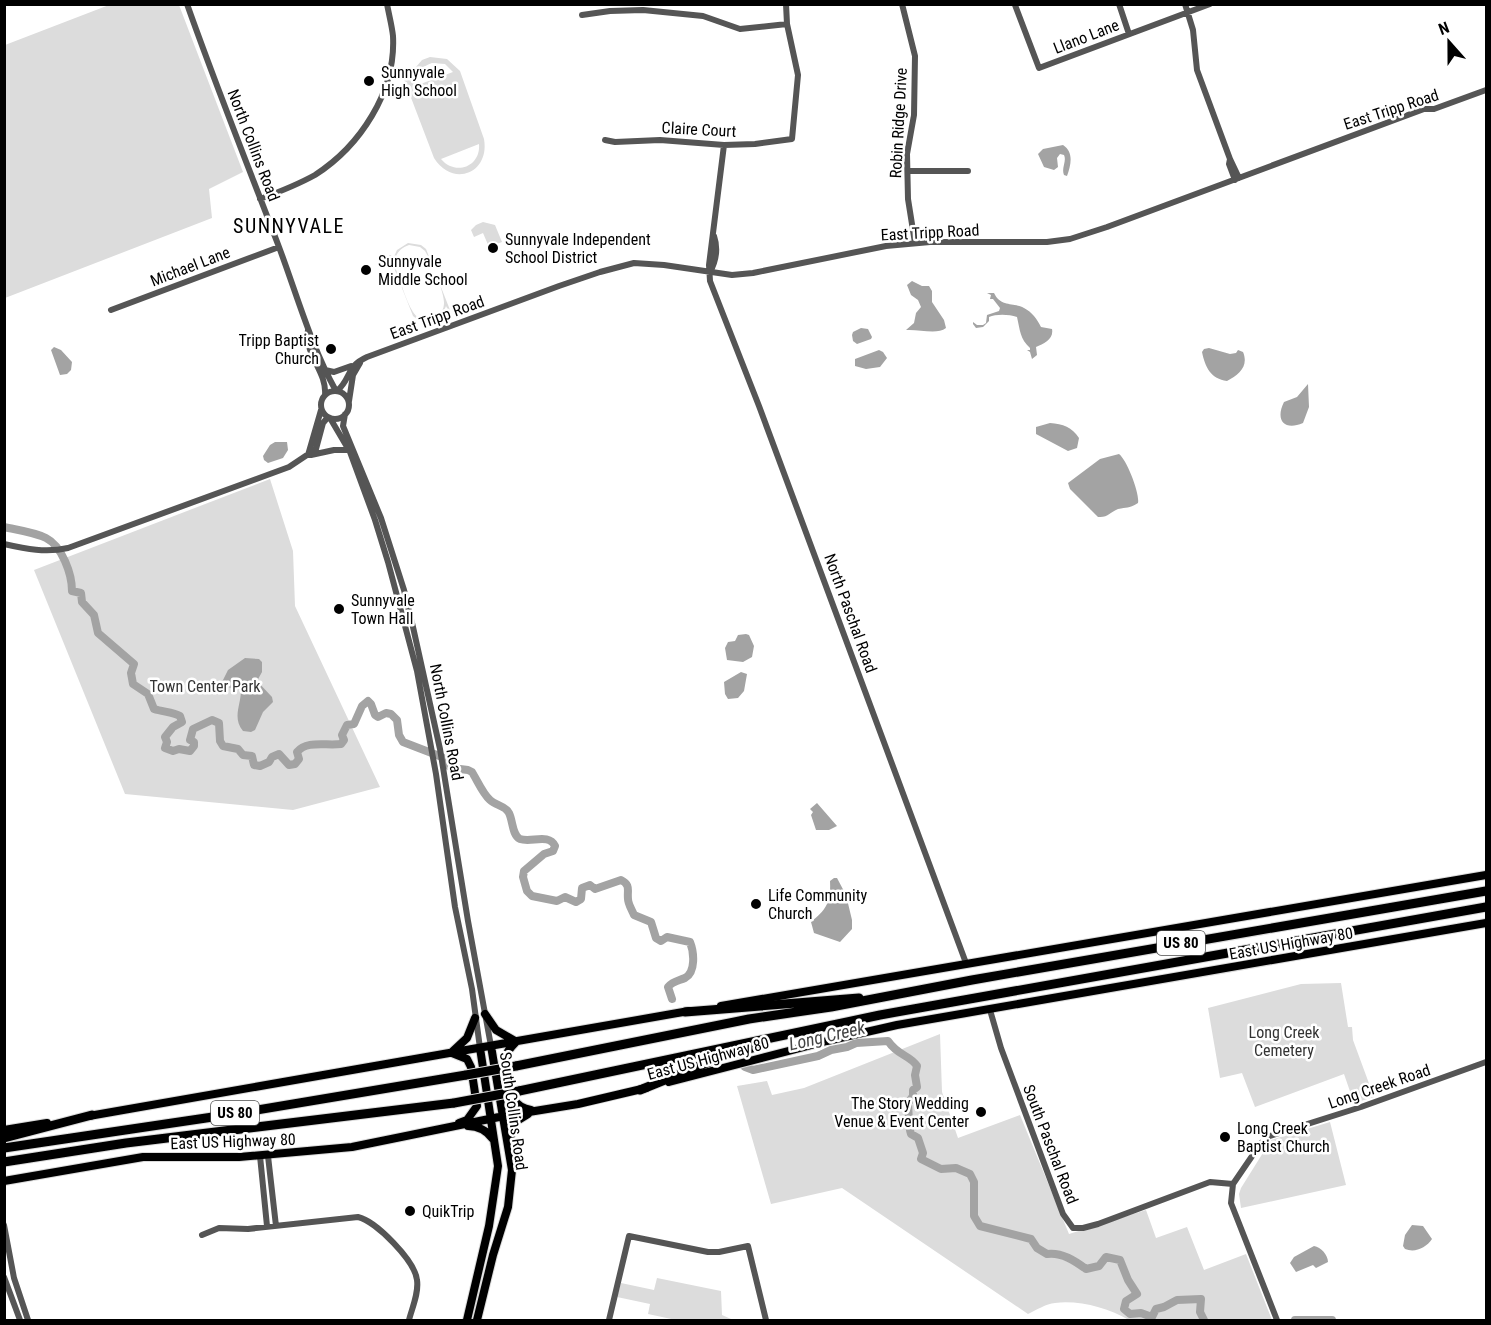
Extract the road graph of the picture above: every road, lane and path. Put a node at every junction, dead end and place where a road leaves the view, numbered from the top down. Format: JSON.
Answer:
{"nodes":[{"id":1,"x":187,"y":4,"type":"edge"},
{"id":2,"x":387,"y":4,"type":"edge"},
{"id":3,"x":786,"y":4,"type":"edge"},
{"id":4,"x":902,"y":4,"type":"edge"},
{"id":5,"x":1119,"y":4,"type":"edge"},
{"id":6,"x":1185,"y":4,"type":"edge"},
{"id":7,"x":1210,"y":4,"type":"edge"},
{"id":8,"x":1016,"y":5,"type":"edge"},
{"id":9,"x":1188,"y":12,"type":"junction"},
{"id":10,"x":582,"y":15,"type":"dead end"},
{"id":11,"x":787,"y":24,"type":"junction"},
{"id":12,"x":1130,"y":34,"type":"junction"},
{"id":13,"x":1486,"y":90,"type":"edge"},
{"id":14,"x":605,"y":140,"type":"dead end"},
{"id":15,"x":724,"y":145,"type":"junction"},
{"id":16,"x":908,"y":171,"type":"junction"},
{"id":17,"x":968,"y":171,"type":"dead end"},
{"id":18,"x":1237,"y":179,"type":"junction"},
{"id":19,"x":260,"y":199,"type":"junction"},
{"id":20,"x":915,"y":243,"type":"junction"},
{"id":21,"x":279,"y":247,"type":"junction"},
{"id":22,"x":710,"y":273,"type":"junction"},
{"id":23,"x":111,"y":310,"type":"dead end"},
{"id":24,"x":308,"y":329,"type":"junction"},
{"id":25,"x":367,"y":357,"type":"junction"},
{"id":26,"x":352,"y":366,"type":"junction"},
{"id":27,"x":325,"y":370,"type":"junction"},
{"id":28,"x":337,"y":391,"type":"junction"},
{"id":29,"x":325,"y":395,"type":"junction"},
{"id":30,"x":349,"y":402,"type":"junction"},
{"id":31,"x":321,"y":410,"type":"junction"},
{"id":32,"x":345,"y":414,"type":"junction"},
{"id":33,"x":329,"y":418,"type":"junction"},
{"id":34,"x":348,"y":450,"type":"junction"},
{"id":35,"x":308,"y":456,"type":"junction"},
{"id":36,"x":368,"y":491,"type":"junction"},
{"id":37,"x":4,"y":544,"type":"edge"},
{"id":38,"x":431,"y":726,"type":"junction"},
{"id":39,"x":459,"y":866,"type":"junction"},
{"id":40,"x":450,"y":867,"type":"junction"},
{"id":41,"x":1486,"y":875,"type":"edge"},
{"id":42,"x":1486,"y":891,"type":"edge"},
{"id":43,"x":1486,"y":907,"type":"edge"},
{"id":44,"x":1486,"y":923,"type":"edge"},
{"id":45,"x":966,"y":963,"type":"junction"},
{"id":46,"x":877,"y":998,"type":"junction"},
{"id":47,"x":990,"y":1010,"type":"junction"},
{"id":48,"x":685,"y":1012,"type":"junction"},
{"id":49,"x":485,"y":1014,"type":"junction"},
{"id":50,"x":880,"y":1014,"type":"junction"},
{"id":51,"x":475,"y":1017,"type":"junction"},
{"id":52,"x":517,"y":1041,"type":"junction"},
{"id":53,"x":491,"y":1046,"type":"junction"},
{"id":54,"x":480,"y":1048,"type":"junction"},
{"id":55,"x":450,"y":1053,"type":"junction"},
{"id":56,"x":1486,"y":1062,"type":"edge"},
{"id":57,"x":640,"y":1090,"type":"junction"},
{"id":58,"x":535,"y":1111,"type":"junction"},
{"id":59,"x":92,"y":1115,"type":"junction"},
{"id":60,"x":504,"y":1116,"type":"junction"},
{"id":61,"x":491,"y":1119,"type":"junction"},
{"id":62,"x":452,"y":1127,"type":"junction"},
{"id":63,"x":4,"y":1130,"type":"edge"},
{"id":64,"x":4,"y":1138,"type":"edge"},
{"id":65,"x":494,"y":1140,"type":"junction"},
{"id":66,"x":4,"y":1148,"type":"edge"},
{"id":67,"x":510,"y":1151,"type":"junction"},
{"id":68,"x":264,"y":1156,"type":"junction"},
{"id":69,"x":4,"y":1162,"type":"edge"},
{"id":70,"x":4,"y":1180,"type":"edge"},
{"id":71,"x":1233,"y":1184,"type":"junction"},
{"id":72,"x":4,"y":1225,"type":"edge"},
{"id":73,"x":267,"y":1226,"type":"junction"},
{"id":74,"x":276,"y":1226,"type":"junction"},
{"id":75,"x":202,"y":1235,"type":"dead end"},
{"id":76,"x":483,"y":1252,"type":"junction"},
{"id":77,"x":493,"y":1255,"type":"junction"},
{"id":78,"x":4,"y":1277,"type":"edge"},
{"id":79,"x":1276,"y":1318,"type":"edge"},
{"id":80,"x":20,"y":1320,"type":"edge"},
{"id":81,"x":28,"y":1320,"type":"edge"},
{"id":82,"x":409,"y":1320,"type":"edge"},
{"id":83,"x":467,"y":1320,"type":"edge"},
{"id":84,"x":477,"y":1320,"type":"edge"},
{"id":85,"x":609,"y":1320,"type":"edge"},
{"id":86,"x":766,"y":1320,"type":"edge"}],
"edges":[{"from":1,"to":19,"type":"street","name":"North Collins Road"},
{"from":2,"to":19,"type":"street"},
{"from":3,"to":11,"type":"street"},
{"from":4,"to":16,"type":"street","name":"Robin Ridge Drive"},
{"from":5,"to":12,"type":"street"},
{"from":6,"to":9,"type":"street"},
{"from":7,"to":9,"type":"street","name":"Llano Lane"},
{"from":8,"to":12,"type":"street","name":"Llano Lane"},
{"from":9,"to":12,"type":"street","name":"Llano Lane"},
{"from":9,"to":18,"type":"street"},
{"from":10,"to":11,"type":"street"},
{"from":11,"to":15,"type":"street","name":"Claire Court"},
{"from":13,"to":18,"type":"street","name":"East Tripp Road"},
{"from":14,"to":15,"type":"street","name":"Claire Court"},
{"from":15,"to":22,"type":"street"},
{"from":16,"to":17,"type":"street"},
{"from":16,"to":20,"type":"street","name":"Robin Ridge Drive"},
{"from":18,"to":20,"type":"street","name":"East Tripp Road"},
{"from":19,"to":21,"type":"street","name":"North Collins Road"},
{"from":20,"to":22,"type":"street","name":"East Tripp Road"},
{"from":21,"to":23,"type":"street","name":"Michael Lane"},
{"from":21,"to":24,"type":"street","name":"North Collins Road"},
{"from":22,"to":25,"type":"street","name":"East Tripp Road"},
{"from":22,"to":45,"type":"street","name":"North Paschal Road"},
{"from":24,"to":27,"type":"street","name":"North Collins Road"},
{"from":24,"to":29,"type":"street","name":"North Collins Road"},
{"from":25,"to":26,"type":"street","name":"East Tripp Road"},
{"from":25,"to":30,"type":"street"},
{"from":26,"to":27,"type":"street"},
{"from":26,"to":28,"type":"street","name":"East Tripp Road"},
{"from":27,"to":28,"type":"street","name":"North Collins Road"},
{"from":28,"to":29,"type":"street"},
{"from":28,"to":30,"type":"street"},
{"from":29,"to":31,"type":"street"},
{"from":30,"to":32,"type":"street"},
{"from":31,"to":33,"type":"street"},
{"from":31,"to":35,"type":"street"},
{"from":32,"to":33,"type":"street"},
{"from":32,"to":36,"type":"street","name":"North Collins Road"},
{"from":33,"to":34,"type":"street","name":"North Collins Road"},
{"from":33,"to":35,"type":"street"},
{"from":34,"to":35,"type":"street"},
{"from":34,"to":36,"type":"street","name":"North Collins Road"},
{"from":35,"to":37,"type":"street"},
{"from":36,"to":38,"type":"street","name":"North Collins Road"},
{"from":38,"to":39,"type":"street","name":"North Collins Road"},
{"from":38,"to":40,"type":"street","name":"North Collins Road"},
{"from":39,"to":40,"type":"street"},
{"from":39,"to":49,"type":"street","name":"North Collins Road"},
{"from":40,"to":51,"type":"street","name":"North Collins Road"},
{"from":41,"to":45,"type":"main road"},
{"from":42,"to":46,"type":"highway","number":"US 80"},
{"from":43,"to":50,"type":"highway","number":"US 80"},
{"from":44,"to":47,"type":"main road","name":"East US Highway 80"},
{"from":45,"to":48,"type":"main road"},
{"from":46,"to":48,"type":"highway"},
{"from":46,"to":66,"type":"highway","number":"US 80","bridge":true},
{"from":47,"to":57,"type":"main road","name":"East US Highway 80"},
{"from":47,"to":71,"type":"street","name":"South Paschal Road"},
{"from":48,"to":52,"type":"main road"},
{"from":49,"to":52,"type":"main road"},
{"from":49,"to":53,"type":"street","name":"North Collins Road"},
{"from":50,"to":57,"type":"highway"},
{"from":50,"to":69,"type":"highway","number":"US 80","bridge":true},
{"from":51,"to":54,"type":"street","name":"North Collins Road"},
{"from":51,"to":55,"type":"main road"},
{"from":52,"to":53,"type":"main road"},
{"from":52,"to":58,"type":"main road"},
{"from":53,"to":54,"type":"main road"},
{"from":53,"to":60,"type":"main road","name":"South Collins Road"},
{"from":54,"to":55,"type":"main road"},
{"from":54,"to":61,"type":"main road","name":"South Collins Road"},
{"from":55,"to":59,"type":"main road"},
{"from":55,"to":62,"type":"main road"},
{"from":56,"to":71,"type":"street","name":"Long Creek Road"},
{"from":57,"to":58,"type":"main road","name":"East US Highway 80"},
{"from":58,"to":60,"type":"main road","name":"East US Highway 80"},
{"from":58,"to":67,"type":"main road"},
{"from":59,"to":63,"type":"main road"},
{"from":59,"to":64,"type":"highway"},
{"from":60,"to":61,"type":"main road","name":"East US Highway 80"},
{"from":60,"to":67,"type":"main road","name":"South Collins Road"},
{"from":61,"to":62,"type":"main road","name":"East US Highway 80"},
{"from":61,"to":65,"type":"main road","name":"South Collins Road"},
{"from":62,"to":65,"type":"main road"},
{"from":62,"to":68,"type":"main road","name":"East US Highway 80"},
{"from":65,"to":76,"type":"main road","name":"South Collins Road"},
{"from":67,"to":77,"type":"main road","name":"South Collins Road"},
{"from":68,"to":70,"type":"main road","name":"East US Highway 80"},
{"from":68,"to":73,"type":"street"},
{"from":68,"to":74,"type":"street"},
{"from":71,"to":79,"type":"street"},
{"from":72,"to":81,"type":"street"},
{"from":73,"to":74,"type":"street"},
{"from":73,"to":75,"type":"street"},
{"from":74,"to":82,"type":"street"},
{"from":76,"to":77,"type":"main road"},
{"from":76,"to":83,"type":"main road","name":"South Collins Road"},
{"from":77,"to":84,"type":"main road","name":"South Collins Road"},
{"from":78,"to":80,"type":"street"},
{"from":85,"to":86,"type":"street"}]}
